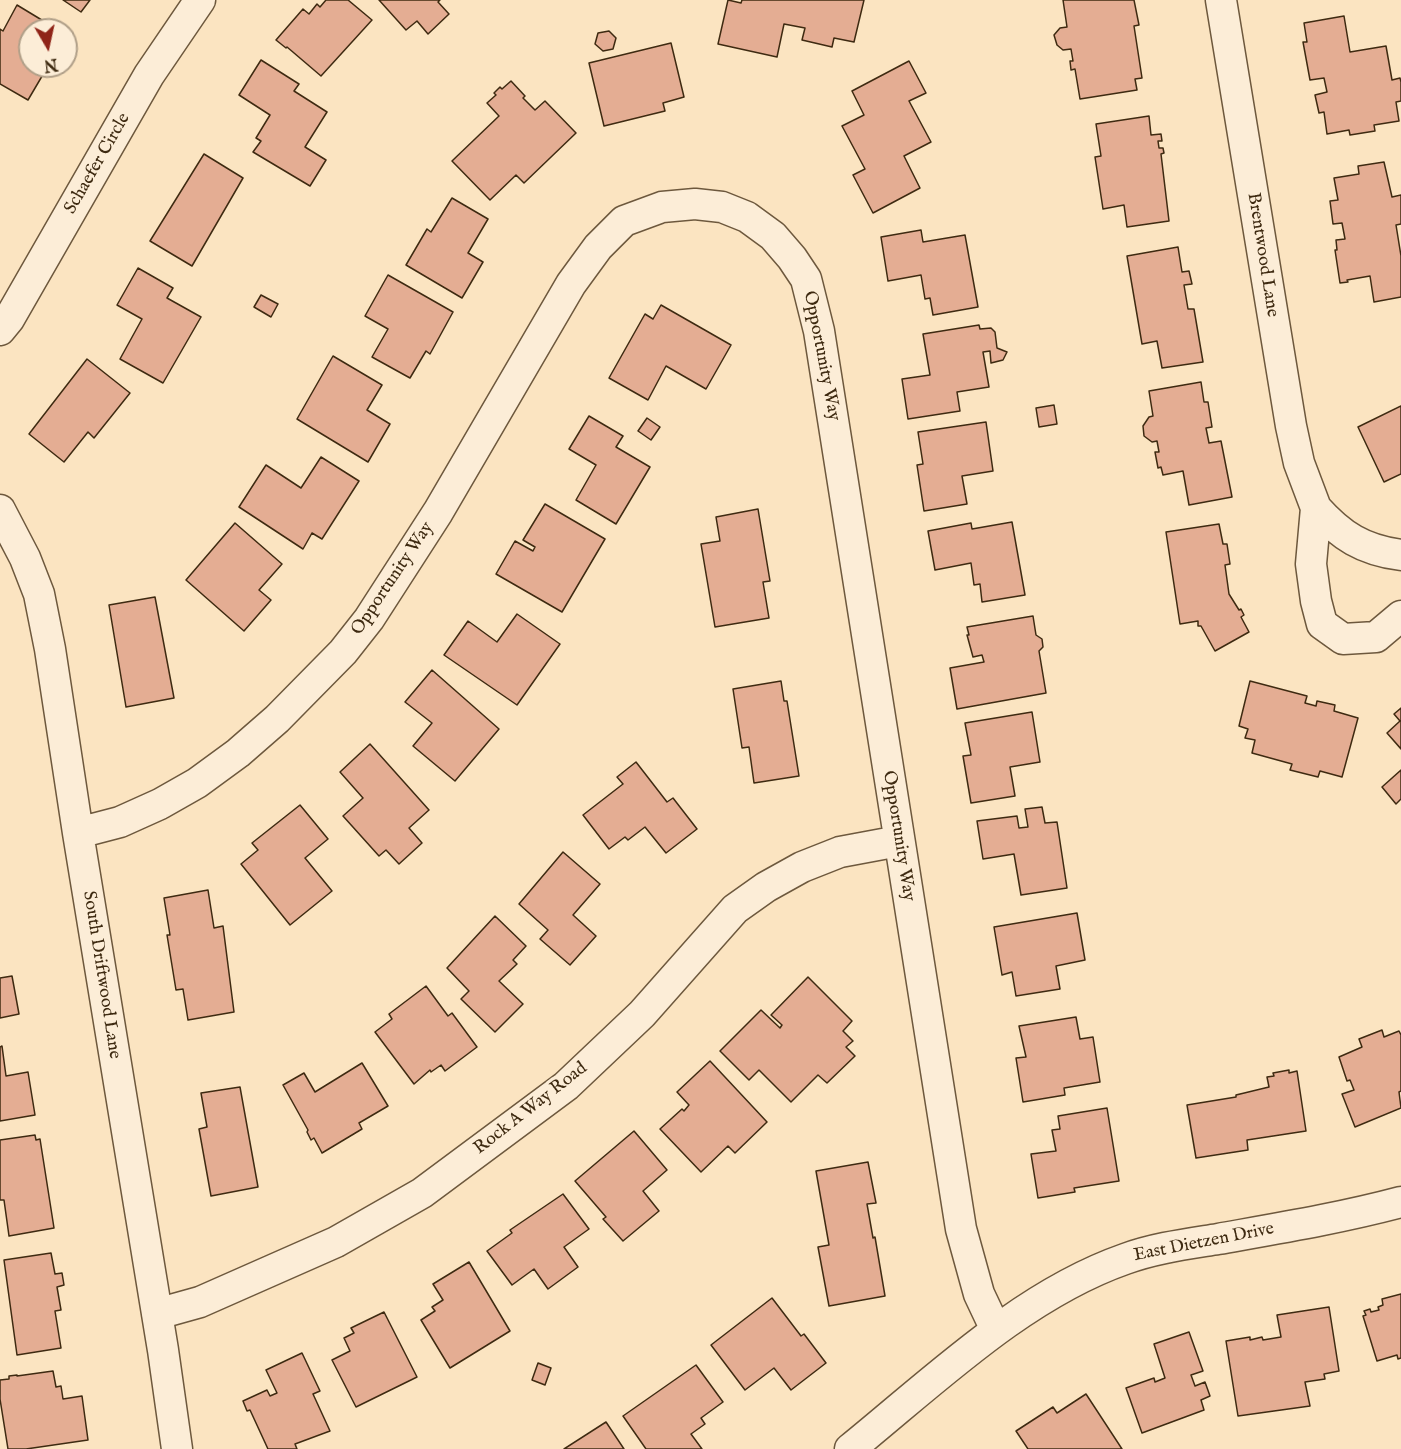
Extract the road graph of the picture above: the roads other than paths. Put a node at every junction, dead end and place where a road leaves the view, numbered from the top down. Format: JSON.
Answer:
{"nodes":[{"id":1,"x":200,"y":0,"type":"edge"},
{"id":2,"x":1221,"y":0,"type":"edge"},
{"id":3,"x":0,"y":330,"type":"edge"},
{"id":4,"x":1316,"y":508,"type":"junction"},
{"id":5,"x":0,"y":510,"type":"edge"},
{"id":6,"x":1401,"y":555,"type":"edge"},
{"id":7,"x":1401,"y":616,"type":"edge"},
{"id":8,"x":78,"y":833,"type":"junction"},
{"id":9,"x":899,"y":841,"type":"junction"},
{"id":10,"x":1401,"y":1202,"type":"edge"},
{"id":11,"x":157,"y":1314,"type":"junction"},
{"id":12,"x":996,"y":1330,"type":"junction"},
{"id":13,"x":177,"y":1449,"type":"edge"},
{"id":14,"x":850,"y":1449,"type":"edge"}],
"edges":[{"from":1,"to":3,"type":"street","name":"Schaefer Circle"},
{"from":2,"to":4,"type":"street","name":"Brentwood Lane"},
{"from":4,"to":6,"type":"street","name":"Brentwood Lane"},
{"from":4,"to":7,"type":"street","name":"Brentwood Lane"},
{"from":5,"to":8,"type":"street","name":"South Driftwood Lane"},
{"from":8,"to":9,"type":"street","name":"Opportunity Way"},
{"from":8,"to":11,"type":"street","name":"South Driftwood Lane"},
{"from":9,"to":11,"type":"street","name":"Rock A Way Road"},
{"from":9,"to":12,"type":"street","name":"Opportunity Way"},
{"from":10,"to":12,"type":"street","name":"East Dietzen Drive"},
{"from":11,"to":13,"type":"street","name":"South Driftwood Lane"},
{"from":12,"to":14,"type":"street","name":"East Dietzen Drive"}]}
